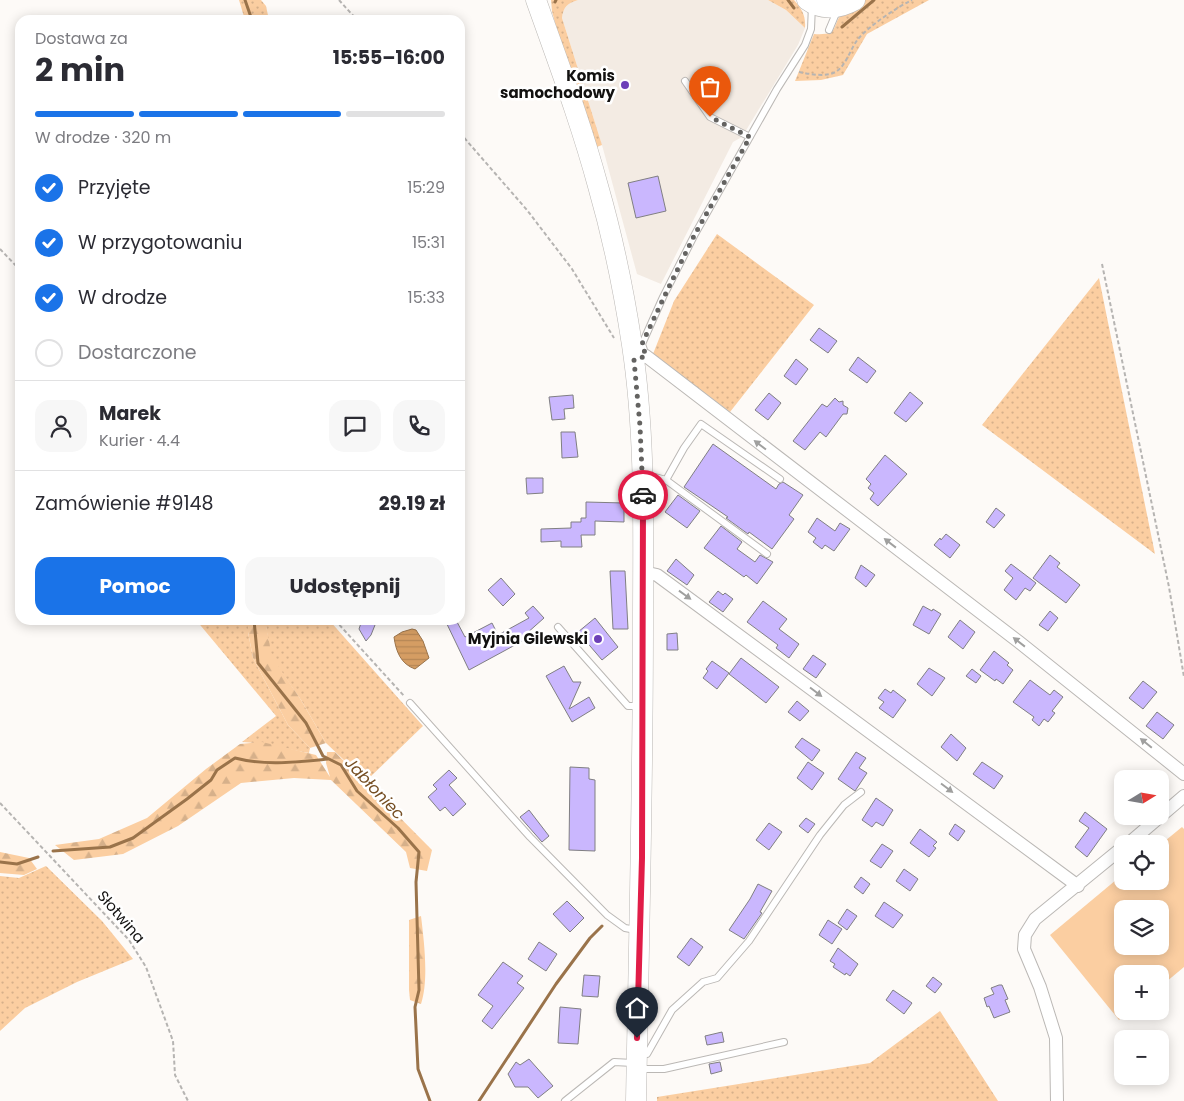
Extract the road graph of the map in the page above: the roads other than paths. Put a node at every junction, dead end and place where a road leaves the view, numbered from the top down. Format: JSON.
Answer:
{"nodes":[{"id":1,"x":536,"y":0,"type":"edge"},
{"id":2,"x":809,"y":2,"type":"edge"},
{"id":3,"x":847,"y":4,"type":"edge"},
{"id":4,"x":829,"y":30,"type":"dead end"},
{"id":5,"x":684,"y":82,"type":"dead end"},
{"id":6,"x":750,"y":137,"type":"junction"},
{"id":7,"x":637,"y":353,"type":"junction"},
{"id":8,"x":643,"y":477,"type":"junction"},
{"id":9,"x":780,"y":478,"type":"dead end"},
{"id":10,"x":666,"y":480,"type":"junction"},
{"id":11,"x":767,"y":554,"type":"dead end"},
{"id":12,"x":644,"y":572,"type":"junction"},
{"id":13,"x":558,"y":627,"type":"dead end"},
{"id":14,"x":410,"y":703,"type":"road end"},
{"id":15,"x":643,"y":707,"type":"junction"},
{"id":16,"x":1184,"y":774,"type":"edge"},
{"id":17,"x":860,"y":792,"type":"dead end"},
{"id":18,"x":1184,"y":796,"type":"edge"},
{"id":19,"x":1138,"y":835,"type":"edge"},
{"id":20,"x":1114,"y":855,"type":"edge"},
{"id":21,"x":1078,"y":886,"type":"junction"},
{"id":22,"x":640,"y":931,"type":"junction"},
{"id":23,"x":784,"y":1042,"type":"dead end"},
{"id":24,"x":637,"y":1062,"type":"junction"},
{"id":25,"x":565,"y":1101,"type":"edge"},
{"id":26,"x":636,"y":1101,"type":"edge"},
{"id":27,"x":1057,"y":1101,"type":"edge"}],
"edges":[{"from":1,"to":7,"type":"main road"},
{"from":2,"to":3,"type":"main road"},
{"from":2,"to":6,"type":"lane"},
{"from":3,"to":4,"type":"lane"},
{"from":5,"to":6,"type":"lane"},
{"from":6,"to":7,"type":"lane"},
{"from":7,"to":8,"type":"main road"},
{"from":16,"to":7,"type":"street","one_way":true},
{"from":8,"to":10,"type":"lane"},
{"from":8,"to":12,"type":"main road"},
{"from":9,"to":10,"type":"lane"},
{"from":10,"to":11,"type":"lane"},
{"from":12,"to":15,"type":"main road"},
{"from":12,"to":21,"type":"street","one_way":true},
{"from":13,"to":15,"type":"lane"},
{"from":14,"to":22,"type":"lane"},
{"from":15,"to":22,"type":"main road"},
{"from":17,"to":24,"type":"lane"},
{"from":18,"to":19,"type":"street"},
{"from":20,"to":21,"type":"street"},
{"from":21,"to":27,"type":"street"},
{"from":22,"to":24,"type":"main road"},
{"from":23,"to":24,"type":"lane"},
{"from":24,"to":25,"type":"lane"},
{"from":24,"to":26,"type":"main road"}]}
